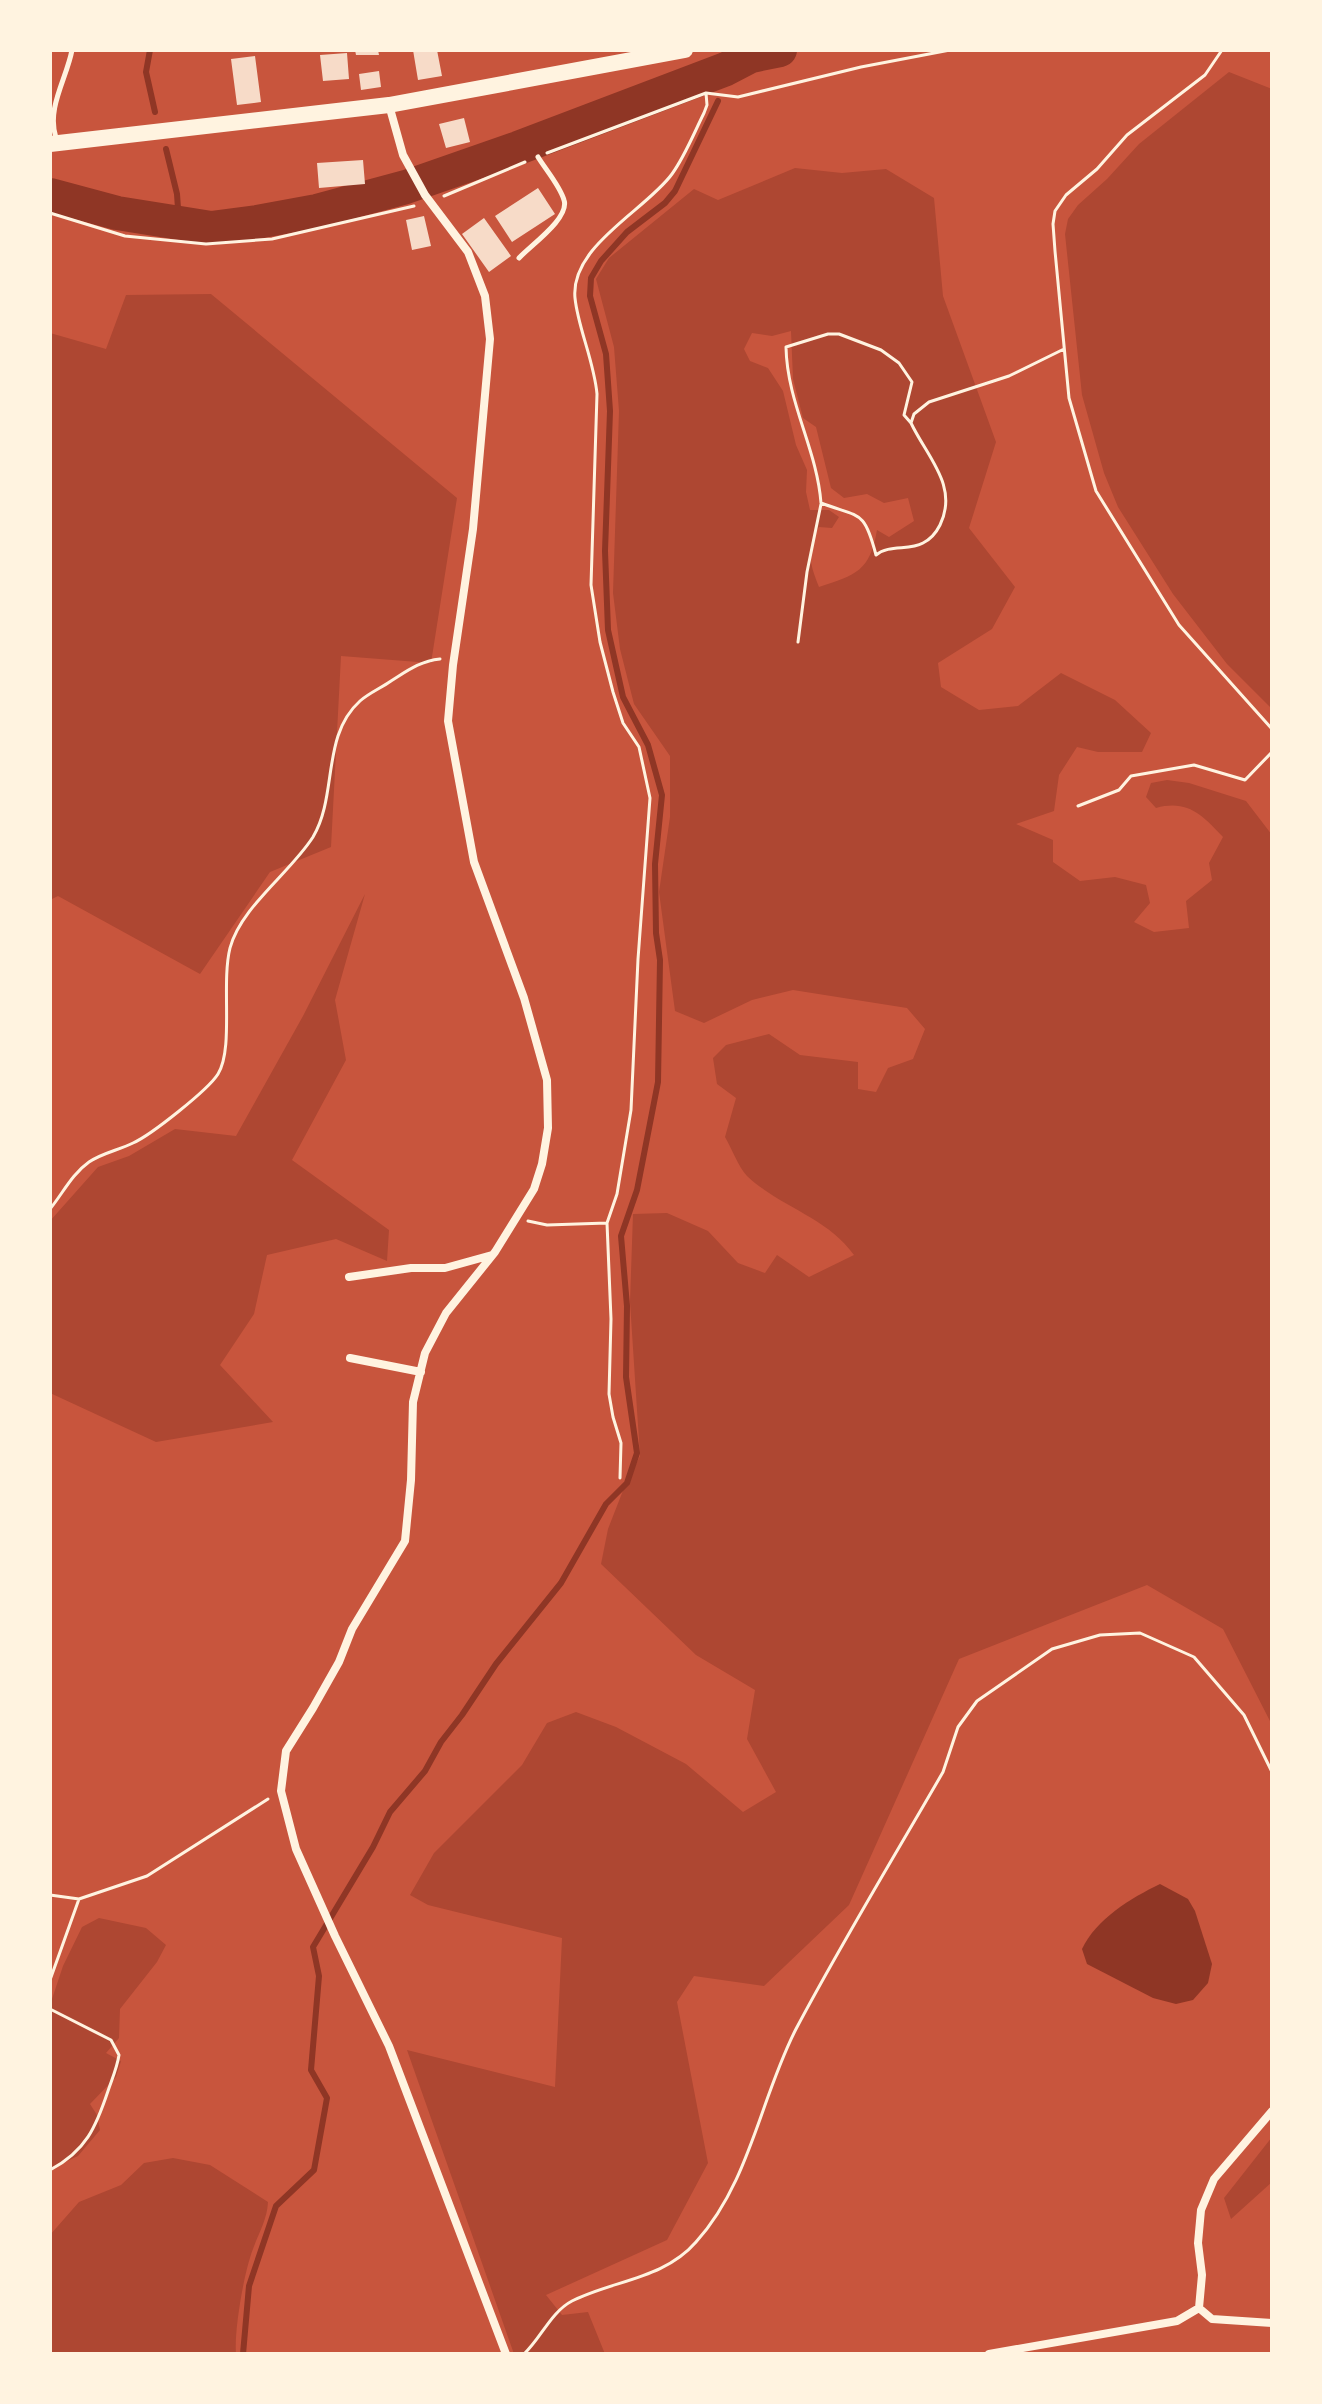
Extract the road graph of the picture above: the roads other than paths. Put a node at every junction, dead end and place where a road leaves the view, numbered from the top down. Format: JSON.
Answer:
{"nodes":[{"id":1,"x":72,"y":50,"type":"edge"},
{"id":2,"x":685,"y":50,"type":"edge"},
{"id":3,"x":389,"y":105,"type":"junction"},
{"id":4,"x":54,"y":144,"type":"edge"},
{"id":5,"x":538,"y":157,"type":"road end"},
{"id":6,"x":519,"y":258,"type":"dead end"},
{"id":7,"x":493,"y":1254,"type":"junction"},
{"id":8,"x":349,"y":1277,"type":"dead end"},
{"id":9,"x":350,"y":1358,"type":"dead end"},
{"id":10,"x":421,"y":1372,"type":"junction"},
{"id":11,"x":1272,"y":2111,"type":"edge"},
{"id":12,"x":1199,"y":2308,"type":"junction"},
{"id":13,"x":1272,"y":2323,"type":"edge"},
{"id":14,"x":506,"y":2354,"type":"edge"},
{"id":15,"x":989,"y":2354,"type":"edge"}],
"edges":[{"from":1,"to":4,"type":"lane"},
{"from":2,"to":3,"type":"highway"},
{"from":3,"to":4,"type":"highway"},
{"from":3,"to":7,"type":"street"},
{"from":5,"to":6,"type":"lane"},
{"from":7,"to":8,"type":"street"},
{"from":7,"to":10,"type":"street"},
{"from":9,"to":10,"type":"street"},
{"from":10,"to":14,"type":"street"},
{"from":11,"to":12,"type":"street"},
{"from":12,"to":13,"type":"street"},
{"from":12,"to":15,"type":"street"}]}
